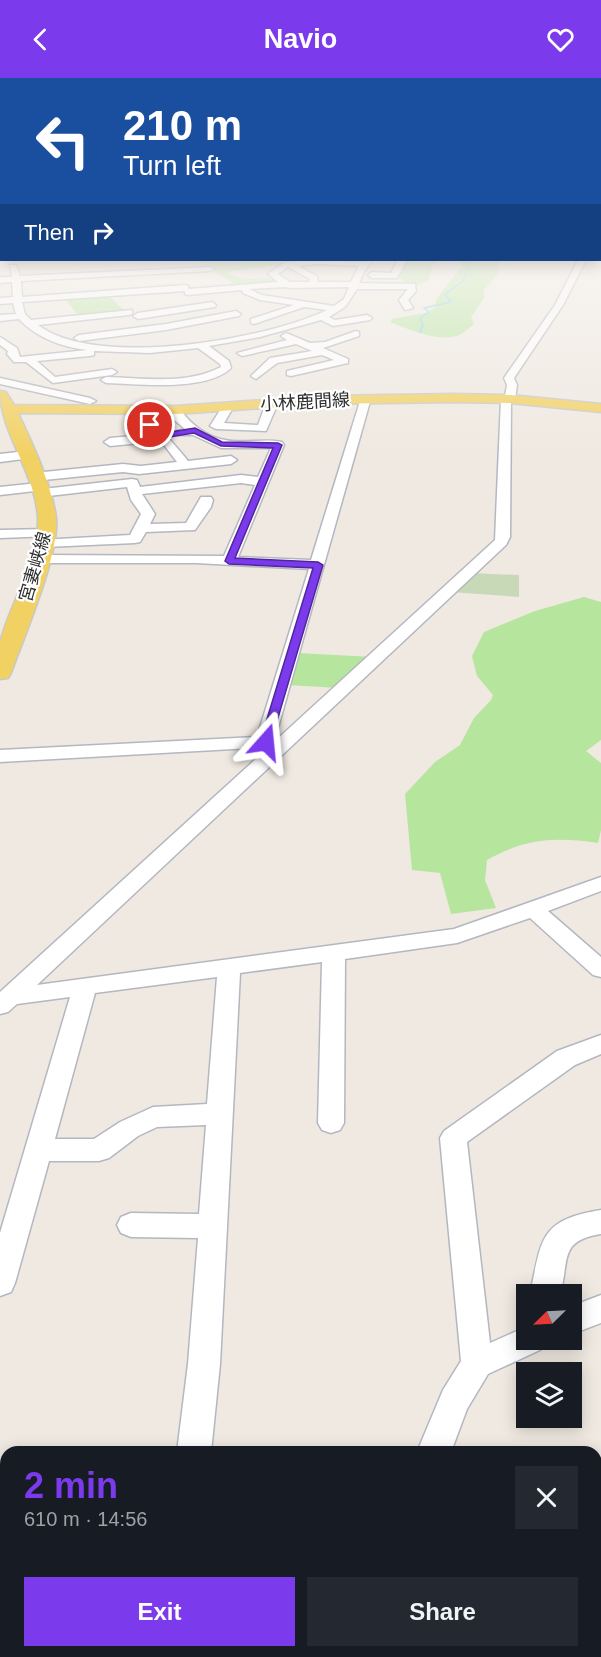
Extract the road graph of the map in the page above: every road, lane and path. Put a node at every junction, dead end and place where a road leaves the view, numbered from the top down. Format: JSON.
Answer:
{"nodes":[{"id":1,"x":20,"y":310,"type":"edge"},
{"id":2,"x":128,"y":310,"type":"edge"},
{"id":3,"x":171,"y":310,"type":"edge"},
{"id":4,"x":225,"y":310,"type":"edge"},
{"id":5,"x":237,"y":310,"type":"edge"},
{"id":6,"x":287,"y":310,"type":"edge"},
{"id":7,"x":344,"y":310,"type":"edge"},
{"id":8,"x":556,"y":310,"type":"edge"},
{"id":9,"x":353,"y":311,"type":"junction"},
{"id":10,"x":231,"y":312,"type":"junction"},
{"id":11,"x":133,"y":314,"type":"junction"},
{"id":12,"x":0,"y":318,"type":"edge"},
{"id":13,"x":309,"y":320,"type":"junction"},
{"id":14,"x":26,"y":321,"type":"junction"},
{"id":15,"x":254,"y":321,"type":"junction"},
{"id":16,"x":295,"y":325,"type":"junction"},
{"id":17,"x":337,"y":326,"type":"junction"},
{"id":18,"x":0,"y":327,"type":"edge"},
{"id":19,"x":164,"y":328,"type":"junction"},
{"id":20,"x":362,"y":328,"type":"dead end"},
{"id":21,"x":276,"y":330,"type":"junction"},
{"id":22,"x":136,"y":332,"type":"junction"},
{"id":23,"x":228,"y":333,"type":"dead end"},
{"id":24,"x":44,"y":334,"type":"junction"},
{"id":25,"x":242,"y":338,"type":"junction"},
{"id":26,"x":293,"y":339,"type":"junction"},
{"id":27,"x":0,"y":340,"type":"edge"},
{"id":28,"x":62,"y":340,"type":"junction"},
{"id":29,"x":330,"y":343,"type":"junction"},
{"id":30,"x":203,"y":346,"type":"junction"},
{"id":31,"x":308,"y":346,"type":"junction"},
{"id":32,"x":108,"y":350,"type":"junction"},
{"id":33,"x":128,"y":350,"type":"junction"},
{"id":34,"x":160,"y":350,"type":"junction"},
{"id":35,"x":322,"y":352,"type":"junction"},
{"id":36,"x":219,"y":357,"type":"junction"},
{"id":37,"x":196,"y":360,"type":"dead end"},
{"id":38,"x":31,"y":362,"type":"junction"},
{"id":39,"x":13,"y":366,"type":"dead end"},
{"id":40,"x":291,"y":373,"type":"dead end"},
{"id":41,"x":256,"y":376,"type":"dead end"},
{"id":42,"x":195,"y":380,"type":"junction"},
{"id":43,"x":0,"y":381,"type":"edge"},
{"id":44,"x":208,"y":387,"type":"dead end"},
{"id":45,"x":98,"y":390,"type":"junction"},
{"id":46,"x":0,"y":394,"type":"edge"},
{"id":47,"x":366,"y":398,"type":"junction"},
{"id":48,"x":508,"y":399,"type":"junction"},
{"id":49,"x":272,"y":403,"type":"junction"},
{"id":50,"x":228,"y":406,"type":"junction"},
{"id":51,"x":601,"y":408,"type":"edge"},
{"id":52,"x":141,"y":409,"type":"junction"},
{"id":53,"x":176,"y":410,"type":"junction"},
{"id":54,"x":6,"y":411,"type":"edge"},
{"id":55,"x":195,"y":431,"type":"junction"},
{"id":56,"x":163,"y":436,"type":"junction"},
{"id":57,"x":110,"y":442,"type":"dead end"},
{"id":58,"x":0,"y":458,"type":"edge"},
{"id":59,"x":125,"y":459,"type":"dead end"},
{"id":60,"x":231,"y":460,"type":"dead end"},
{"id":61,"x":185,"y":465,"type":"junction"},
{"id":62,"x":34,"y":476,"type":"junction"},
{"id":63,"x":263,"y":482,"type":"junction"},
{"id":64,"x":0,"y":491,"type":"edge"},
{"id":65,"x":135,"y":491,"type":"junction"},
{"id":66,"x":206,"y":500,"type":"dead end"},
{"id":67,"x":141,"y":528,"type":"junction"},
{"id":68,"x":0,"y":534,"type":"edge"},
{"id":69,"x":44,"y":545,"type":"junction"},
{"id":70,"x":229,"y":561,"type":"junction"},
{"id":71,"x":318,"y":565,"type":"junction"},
{"id":72,"x":0,"y":670,"type":"edge"},
{"id":73,"x":288,"y":741,"type":"junction"},
{"id":74,"x":266,"y":742,"type":"junction"},
{"id":75,"x":0,"y":756,"type":"edge"},
{"id":76,"x":601,"y":884,"type":"edge"},
{"id":77,"x":534,"y":909,"type":"junction"},
{"id":78,"x":334,"y":954,"type":"junction"},
{"id":79,"x":229,"y":968,"type":"junction"},
{"id":80,"x":601,"y":969,"type":"edge"},
{"id":81,"x":85,"y":987,"type":"junction"},
{"id":82,"x":4,"y":1000,"type":"edge"},
{"id":83,"x":601,"y":1044,"type":"edge"},
{"id":84,"x":218,"y":1114,"type":"junction"},
{"id":85,"x":331,"y":1123,"type":"dead end"},
{"id":86,"x":39,"y":1150,"type":"junction"},
{"id":87,"x":601,"y":1222,"type":"edge"},
{"id":88,"x":131,"y":1225,"type":"dead end"},
{"id":89,"x":212,"y":1226,"type":"junction"},
{"id":90,"x":0,"y":1283,"type":"edge"},
{"id":91,"x":547,"y":1284,"type":"edge"},
{"id":92,"x":601,"y":1309,"type":"edge"},
{"id":93,"x":582,"y":1316,"type":"edge"},
{"id":94,"x":516,"y":1346,"type":"edge"},
{"id":95,"x":477,"y":1364,"type":"junction"},
{"id":96,"x":195,"y":1446,"type":"edge"},
{"id":97,"x":436,"y":1446,"type":"edge"}],
"edges":[{"from":1,"to":14,"type":"street"},
{"from":2,"to":11,"type":"street"},
{"from":3,"to":11,"type":"street"},
{"from":4,"to":10,"type":"street"},
{"from":5,"to":10,"type":"street"},
{"from":6,"to":15,"type":"street"},
{"from":7,"to":9,"type":"street"},
{"from":8,"to":48,"type":"street"},
{"from":9,"to":13,"type":"street"},
{"from":9,"to":17,"type":"street"},
{"from":9,"to":17,"type":"street"},
{"from":9,"to":17,"type":"street"},
{"from":10,"to":15,"type":"street"},
{"from":10,"to":19,"type":"street"},
{"from":11,"to":14,"type":"street"},
{"from":11,"to":19,"type":"street"},
{"from":12,"to":14,"type":"street"},
{"from":13,"to":16,"type":"street"},
{"from":13,"to":17,"type":"street"},
{"from":14,"to":18,"type":"street"},
{"from":14,"to":24,"type":"street"},
{"from":15,"to":21,"type":"street"},
{"from":16,"to":21,"type":"street"},
{"from":16,"to":26,"type":"street"},
{"from":17,"to":20,"type":"street"},
{"from":17,"to":29,"type":"street"},
{"from":17,"to":29,"type":"street"},
{"from":19,"to":22,"type":"street"},
{"from":19,"to":30,"type":"street"},
{"from":21,"to":25,"type":"street"},
{"from":21,"to":26,"type":"street"},
{"from":22,"to":28,"type":"street"},
{"from":22,"to":34,"type":"street"},
{"from":23,"to":25,"type":"street"},
{"from":24,"to":27,"type":"street"},
{"from":24,"to":28,"type":"street"},
{"from":25,"to":30,"type":"street"},
{"from":26,"to":31,"type":"street"},
{"from":26,"to":36,"type":"street"},
{"from":27,"to":38,"type":"street"},
{"from":28,"to":32,"type":"street"},
{"from":29,"to":31,"type":"street"},
{"from":30,"to":34,"type":"street"},
{"from":30,"to":36,"type":"street"},
{"from":31,"to":35,"type":"street"},
{"from":32,"to":33,"type":"street"},
{"from":32,"to":38,"type":"street"},
{"from":33,"to":34,"type":"street"},
{"from":33,"to":45,"type":"street"},
{"from":35,"to":40,"type":"street"},
{"from":35,"to":41,"type":"street"},
{"from":36,"to":37,"type":"street"},
{"from":36,"to":42,"type":"street"},
{"from":38,"to":39,"type":"street"},
{"from":38,"to":45,"type":"street"},
{"from":42,"to":44,"type":"street"},
{"from":42,"to":45,"type":"street"},
{"from":43,"to":45,"type":"street"},
{"from":45,"to":52,"type":"main road","name":"小林鹿間線"},
{"from":45,"to":54,"type":"main road","name":"小林鹿間線"},
{"from":46,"to":54,"type":"main road","name":"宮妻峡線"},
{"from":47,"to":48,"type":"main road","name":"小林鹿間線"},
{"from":47,"to":49,"type":"main road","name":"小林鹿間線"},
{"from":47,"to":71,"type":"street"},
{"from":48,"to":51,"type":"main road","name":"小林鹿間線"},
{"from":48,"to":73,"type":"street"},
{"from":49,"to":50,"type":"main road","name":"小林鹿間線"},
{"from":49,"to":50,"type":"street"},
{"from":50,"to":53,"type":"main road","name":"小林鹿間線"},
{"from":52,"to":53,"type":"main road","name":"小林鹿間線"},
{"from":52,"to":56,"type":"street"},
{"from":53,"to":55,"type":"street"},
{"from":54,"to":62,"type":"main road","name":"宮妻峡線"},
{"from":55,"to":56,"type":"street"},
{"from":55,"to":63,"type":"street"},
{"from":56,"to":57,"type":"street"},
{"from":56,"to":61,"type":"street"},
{"from":58,"to":62,"type":"street"},
{"from":59,"to":62,"type":"street"},
{"from":60,"to":61,"type":"street"},
{"from":61,"to":62,"type":"street"},
{"from":62,"to":64,"type":"street"},
{"from":62,"to":65,"type":"street"},
{"from":62,"to":69,"type":"main road","name":"宮妻峡線"},
{"from":63,"to":65,"type":"street"},
{"from":63,"to":70,"type":"street"},
{"from":65,"to":67,"type":"street"},
{"from":66,"to":67,"type":"street"},
{"from":67,"to":69,"type":"street"},
{"from":68,"to":69,"type":"street"},
{"from":69,"to":70,"type":"street"},
{"from":69,"to":72,"type":"main road","name":"宮妻峡線"},
{"from":70,"to":71,"type":"street"},
{"from":71,"to":74,"type":"street"},
{"from":73,"to":74,"type":"street"},
{"from":73,"to":82,"type":"street"},
{"from":74,"to":75,"type":"street"},
{"from":76,"to":77,"type":"street"},
{"from":77,"to":78,"type":"street"},
{"from":77,"to":80,"type":"street"},
{"from":78,"to":79,"type":"street"},
{"from":78,"to":85,"type":"street"},
{"from":79,"to":81,"type":"street"},
{"from":79,"to":84,"type":"street"},
{"from":81,"to":82,"type":"street"},
{"from":81,"to":86,"type":"street"},
{"from":83,"to":95,"type":"street"},
{"from":84,"to":86,"type":"street"},
{"from":84,"to":89,"type":"street"},
{"from":86,"to":90,"type":"street"},
{"from":87,"to":91,"type":"street"},
{"from":88,"to":89,"type":"street"},
{"from":89,"to":96,"type":"street"},
{"from":92,"to":93,"type":"street"},
{"from":94,"to":95,"type":"street"},
{"from":95,"to":97,"type":"street"}]}
